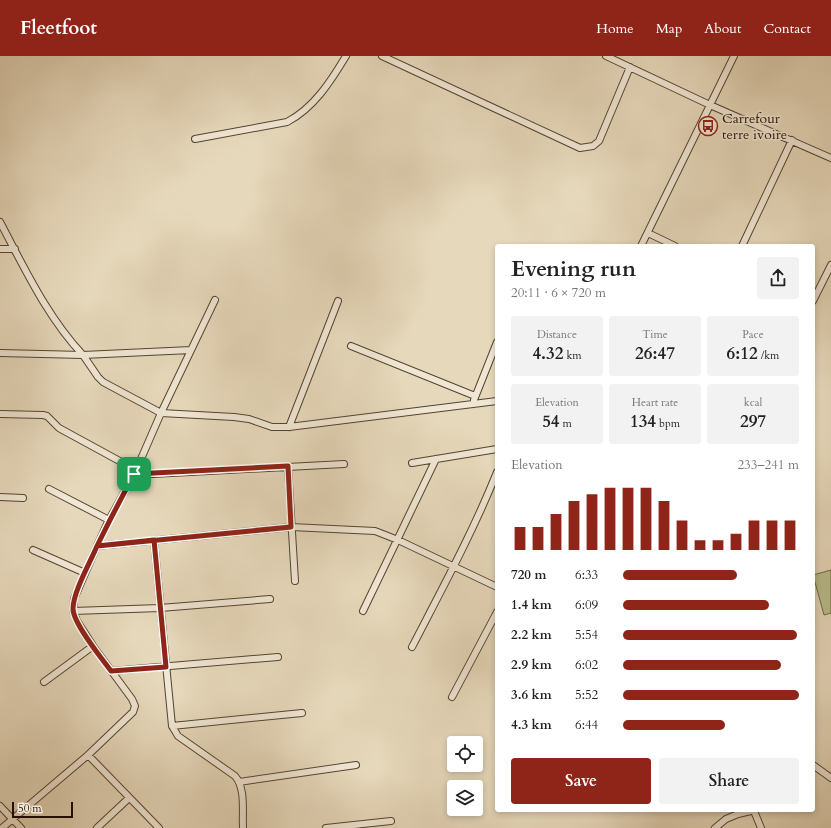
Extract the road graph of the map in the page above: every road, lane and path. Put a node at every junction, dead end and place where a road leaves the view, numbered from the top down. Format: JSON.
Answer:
{"nodes":[{"id":1,"x":346,"y":56,"type":"edge"},
{"id":2,"x":382,"y":56,"type":"edge"},
{"id":3,"x":606,"y":56,"type":"edge"},
{"id":4,"x":734,"y":56,"type":"edge"},
{"id":5,"x":630,"y":67,"type":"junction"},
{"id":6,"x":710,"y":105,"type":"junction"},
{"id":7,"x":195,"y":139,"type":"dead end"},
{"id":8,"x":792,"y":140,"type":"junction"},
{"id":9,"x":831,"y":158,"type":"edge"},
{"id":10,"x":0,"y":222,"type":"edge"},
{"id":11,"x":648,"y":234,"type":"junction"},
{"id":12,"x":642,"y":244,"type":"edge"},
{"id":13,"x":670,"y":244,"type":"edge"},
{"id":14,"x":743,"y":244,"type":"edge"},
{"id":15,"x":0,"y":249,"type":"edge"},
{"id":16,"x":15,"y":249,"type":"junction"},
{"id":17,"x":831,"y":265,"type":"edge"},
{"id":18,"x":815,"y":297,"type":"edge"},
{"id":19,"x":215,"y":300,"type":"dead end"},
{"id":20,"x":338,"y":301,"type":"dead end"},
{"id":21,"x":350,"y":346,"type":"dead end"},
{"id":22,"x":495,"y":347,"type":"edge"},
{"id":23,"x":191,"y":350,"type":"junction"},
{"id":24,"x":0,"y":352,"type":"edge"},
{"id":25,"x":83,"y":355,"type":"junction"},
{"id":26,"x":475,"y":396,"type":"junction"},
{"id":27,"x":495,"y":401,"type":"edge"},
{"id":28,"x":472,"y":404,"type":"junction"},
{"id":29,"x":161,"y":413,"type":"junction"},
{"id":30,"x":0,"y":414,"type":"edge"},
{"id":31,"x":289,"y":427,"type":"junction"},
{"id":32,"x":495,"y":449,"type":"edge"},
{"id":33,"x":436,"y":459,"type":"junction"},
{"id":34,"x":412,"y":463,"type":"dead end"},
{"id":35,"x":344,"y":464,"type":"dead end"},
{"id":36,"x":288,"y":466,"type":"junction"},
{"id":37,"x":135,"y":472,"type":"junction"},
{"id":38,"x":495,"y":477,"type":"edge"},
{"id":39,"x":49,"y":489,"type":"dead end"},
{"id":40,"x":0,"y":497,"type":"edge"},
{"id":41,"x":23,"y":498,"type":"dead end"},
{"id":42,"x":110,"y":520,"type":"junction"},
{"id":43,"x":291,"y":527,"type":"junction"},
{"id":44,"x":154,"y":540,"type":"junction"},
{"id":45,"x":398,"y":540,"type":"junction"},
{"id":46,"x":97,"y":546,"type":"junction"},
{"id":47,"x":33,"y":550,"type":"dead end"},
{"id":48,"x":454,"y":566,"type":"junction"},
{"id":49,"x":85,"y":573,"type":"junction"},
{"id":50,"x":295,"y":581,"type":"dead end"},
{"id":51,"x":495,"y":586,"type":"edge"},
{"id":52,"x":270,"y":599,"type":"dead end"},
{"id":53,"x":160,"y":608,"type":"junction"},
{"id":54,"x":73,"y":611,"type":"junction"},
{"id":55,"x":363,"y":611,"type":"dead end"},
{"id":56,"x":495,"y":616,"type":"edge"},
{"id":57,"x":93,"y":646,"type":"junction"},
{"id":58,"x":412,"y":646,"type":"dead end"},
{"id":59,"x":278,"y":657,"type":"dead end"},
{"id":60,"x":166,"y":667,"type":"junction"},
{"id":61,"x":111,"y":671,"type":"junction"},
{"id":62,"x":44,"y":682,"type":"dead end"},
{"id":63,"x":452,"y":697,"type":"dead end"},
{"id":64,"x":302,"y":713,"type":"dead end"},
{"id":65,"x":172,"y":726,"type":"junction"},
{"id":66,"x":88,"y":755,"type":"junction"},
{"id":67,"x":356,"y":765,"type":"dead end"},
{"id":68,"x":815,"y":766,"type":"edge"},
{"id":69,"x":831,"y":778,"type":"edge"},
{"id":70,"x":239,"y":782,"type":"junction"},
{"id":71,"x":129,"y":798,"type":"junction"},
{"id":72,"x":0,"y":806,"type":"edge"},
{"id":73,"x":748,"y":812,"type":"edge"},
{"id":74,"x":755,"y":812,"type":"edge"},
{"id":75,"x":12,"y":819,"type":"junction"},
{"id":76,"x":391,"y":820,"type":"dead end"},
{"id":77,"x":2,"y":828,"type":"edge"},
{"id":78,"x":20,"y":828,"type":"edge"},
{"id":79,"x":97,"y":828,"type":"edge"},
{"id":80,"x":159,"y":828,"type":"edge"},
{"id":81,"x":243,"y":828,"type":"edge"},
{"id":82,"x":326,"y":828,"type":"edge"},
{"id":83,"x":715,"y":828,"type":"edge"},
{"id":84,"x":761,"y":828,"type":"edge"}],
"edges":[{"from":1,"to":7,"type":"street"},
{"from":2,"to":5,"type":"street"},
{"from":3,"to":5,"type":"street"},
{"from":4,"to":6,"type":"street"},
{"from":5,"to":6,"type":"street"},
{"from":6,"to":8,"type":"street"},
{"from":6,"to":11,"type":"street"},
{"from":8,"to":9,"type":"street"},
{"from":8,"to":14,"type":"street"},
{"from":10,"to":16,"type":"street"},
{"from":11,"to":12,"type":"street"},
{"from":11,"to":13,"type":"street"},
{"from":15,"to":16,"type":"street"},
{"from":16,"to":25,"type":"street"},
{"from":17,"to":18,"type":"street"},
{"from":19,"to":23,"type":"street"},
{"from":20,"to":31,"type":"street"},
{"from":21,"to":26,"type":"street"},
{"from":22,"to":26,"type":"street"},
{"from":23,"to":25,"type":"street"},
{"from":23,"to":29,"type":"street"},
{"from":24,"to":25,"type":"street"},
{"from":25,"to":29,"type":"street"},
{"from":26,"to":28,"type":"street"},
{"from":27,"to":28,"type":"street"},
{"from":28,"to":31,"type":"street"},
{"from":29,"to":31,"type":"street"},
{"from":29,"to":37,"type":"street"},
{"from":30,"to":37,"type":"street"},
{"from":32,"to":33,"type":"street"},
{"from":33,"to":34,"type":"street"},
{"from":33,"to":45,"type":"street"},
{"from":35,"to":36,"type":"street"},
{"from":36,"to":37,"type":"street"},
{"from":36,"to":43,"type":"street"},
{"from":37,"to":42,"type":"street"},
{"from":38,"to":48,"type":"street"},
{"from":39,"to":42,"type":"street"},
{"from":40,"to":41,"type":"street"},
{"from":42,"to":46,"type":"street"},
{"from":43,"to":44,"type":"street"},
{"from":43,"to":45,"type":"street"},
{"from":43,"to":50,"type":"street"},
{"from":44,"to":46,"type":"street"},
{"from":44,"to":53,"type":"street"},
{"from":45,"to":48,"type":"street"},
{"from":45,"to":55,"type":"street"},
{"from":46,"to":49,"type":"street"},
{"from":47,"to":49,"type":"street"},
{"from":48,"to":51,"type":"street"},
{"from":48,"to":58,"type":"street"},
{"from":49,"to":54,"type":"street"},
{"from":52,"to":53,"type":"street"},
{"from":53,"to":54,"type":"street"},
{"from":53,"to":60,"type":"street"},
{"from":54,"to":57,"type":"street"},
{"from":56,"to":63,"type":"street"},
{"from":57,"to":61,"type":"street"},
{"from":57,"to":62,"type":"street"},
{"from":59,"to":60,"type":"street"},
{"from":60,"to":61,"type":"street"},
{"from":60,"to":65,"type":"street"},
{"from":61,"to":66,"type":"street"},
{"from":64,"to":65,"type":"street"},
{"from":65,"to":70,"type":"street"},
{"from":66,"to":71,"type":"street"},
{"from":66,"to":75,"type":"street"},
{"from":67,"to":70,"type":"street"},
{"from":68,"to":69,"type":"street"},
{"from":70,"to":81,"type":"street"},
{"from":71,"to":79,"type":"street"},
{"from":71,"to":80,"type":"street"},
{"from":72,"to":75,"type":"street"},
{"from":73,"to":83,"type":"street"},
{"from":74,"to":84,"type":"street"},
{"from":75,"to":77,"type":"street"},
{"from":75,"to":78,"type":"street"},
{"from":76,"to":82,"type":"street"}]}
